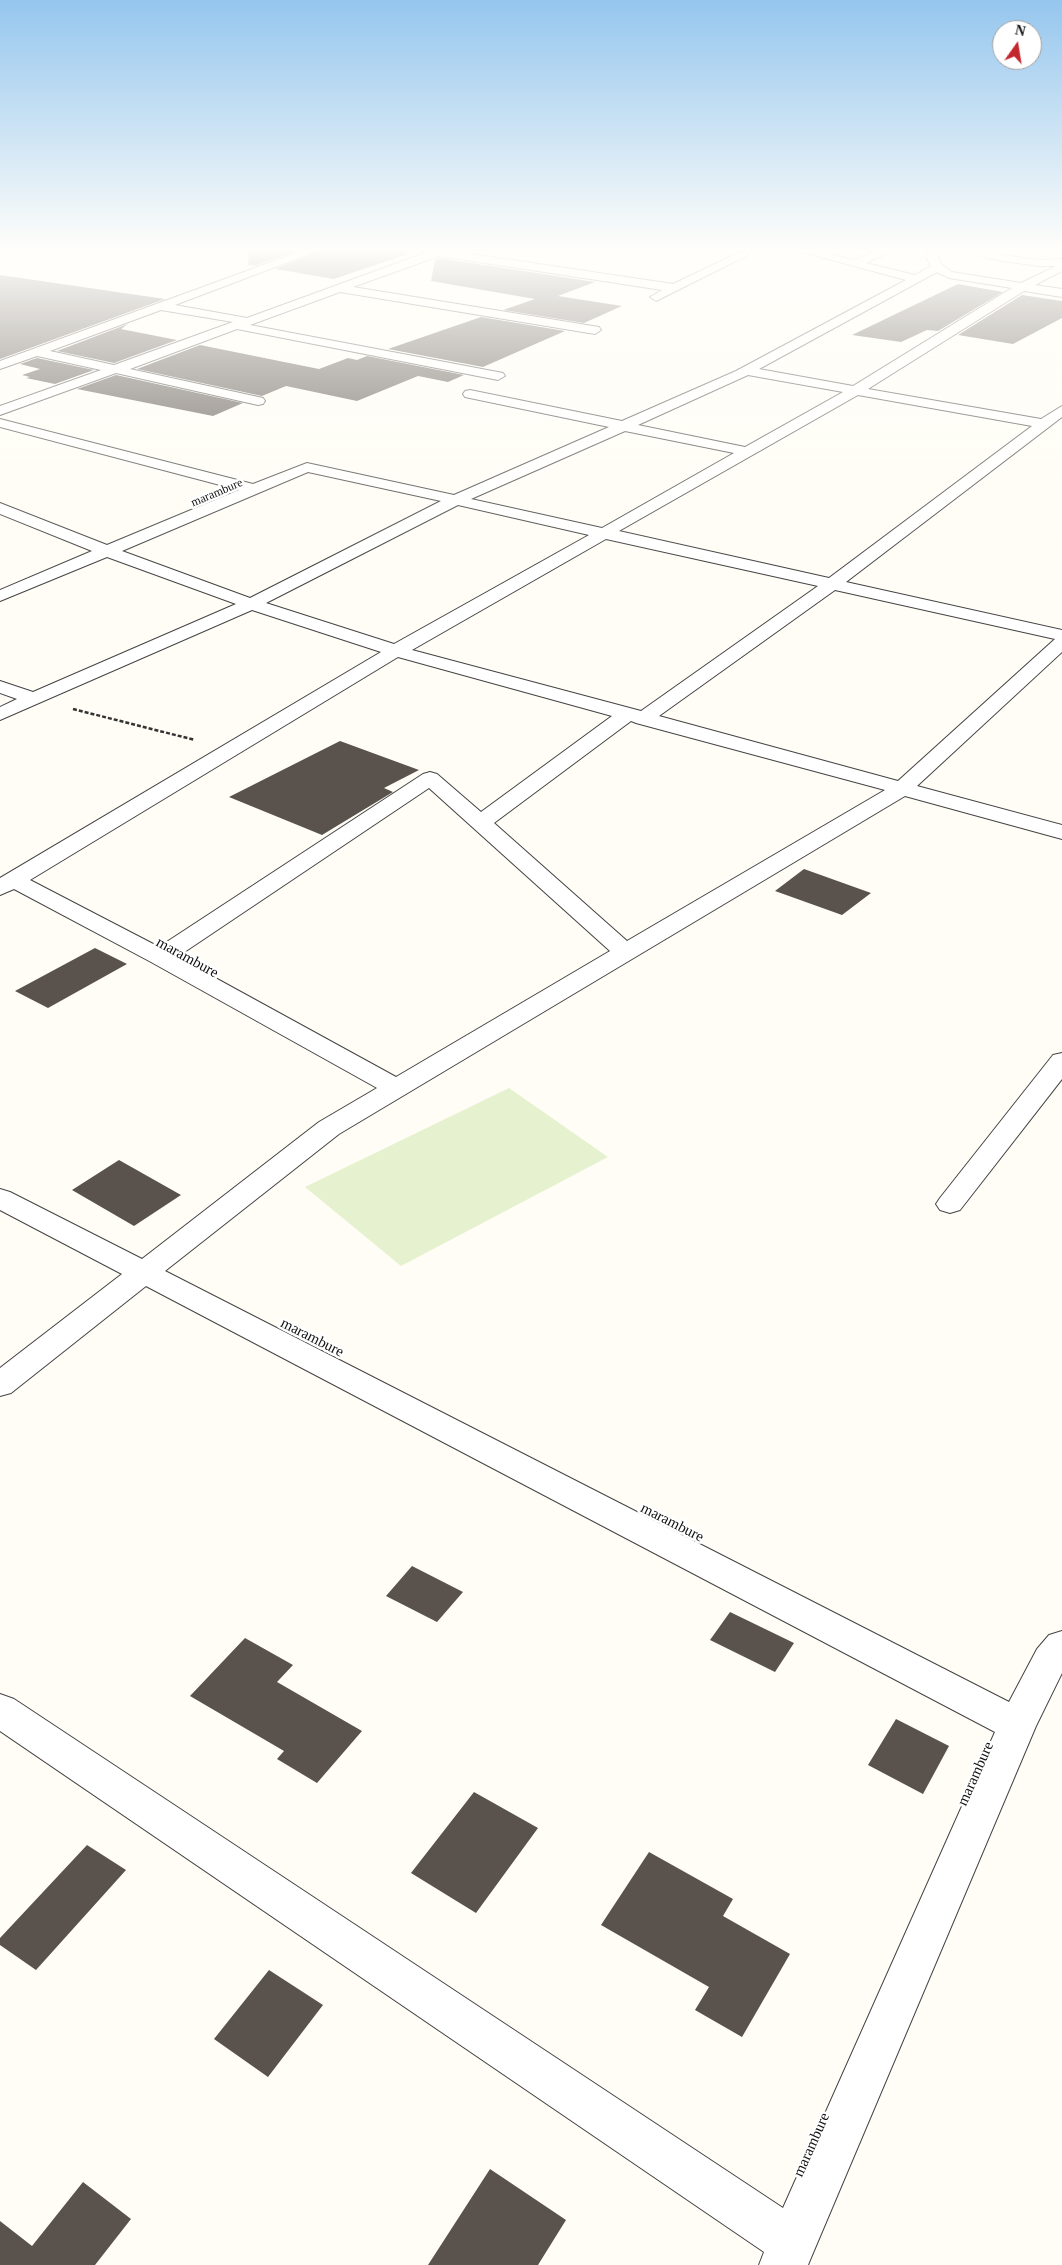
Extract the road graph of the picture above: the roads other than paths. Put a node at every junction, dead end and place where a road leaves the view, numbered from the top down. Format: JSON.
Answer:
{"nodes":[{"id":1,"x":30,"y":355,"type":"edge"},
{"id":2,"x":50,"y":355,"type":"edge"},
{"id":3,"x":157,"y":355,"type":"edge"},
{"id":4,"x":393,"y":355,"type":"edge"},
{"id":5,"x":777,"y":355,"type":"edge"},
{"id":6,"x":913,"y":355,"type":"edge"},
{"id":7,"x":0,"y":366,"type":"edge"},
{"id":8,"x":118,"y":369,"type":"junction"},
{"id":9,"x":744,"y":373,"type":"junction"},
{"id":10,"x":498,"y":376,"type":"dead end"},
{"id":11,"x":855,"y":391,"type":"junction"},
{"id":12,"x":470,"y":394,"type":"dead end"},
{"id":13,"x":258,"y":401,"type":"dead end"},
{"id":14,"x":1062,"y":410,"type":"edge"},
{"id":15,"x":0,"y":411,"type":"edge"},
{"id":16,"x":0,"y":424,"type":"edge"},
{"id":17,"x":1041,"y":425,"type":"junction"},
{"id":18,"x":623,"y":426,"type":"junction"},
{"id":19,"x":1062,"y":431,"type":"edge"},
{"id":20,"x":748,"y":452,"type":"junction"},
{"id":21,"x":254,"y":489,"type":"junction"},
{"id":22,"x":456,"y":500,"type":"junction"},
{"id":23,"x":0,"y":508,"type":"edge"},
{"id":24,"x":604,"y":533,"type":"junction"},
{"id":25,"x":109,"y":552,"type":"junction"},
{"id":26,"x":832,"y":584,"type":"junction"},
{"id":27,"x":0,"y":596,"type":"edge"},
{"id":28,"x":251,"y":604,"type":"junction"},
{"id":29,"x":1062,"y":635,"type":"edge"},
{"id":30,"x":1062,"y":642,"type":"edge"},
{"id":31,"x":396,"y":652,"type":"junction"},
{"id":32,"x":0,"y":688,"type":"edge"},
{"id":33,"x":34,"y":699,"type":"junction"},
{"id":34,"x":0,"y":714,"type":"edge"},
{"id":35,"x":635,"y":717,"type":"junction"},
{"id":36,"x":902,"y":789,"type":"junction"},
{"id":37,"x":480,"y":823,"type":"junction"},
{"id":38,"x":1062,"y":832,"type":"edge"},
{"id":39,"x":7,"y":884,"type":"edge"},
{"id":40,"x":626,"y":953,"type":"junction"},
{"id":41,"x":160,"y":957,"type":"junction"},
{"id":42,"x":1062,"y":1061,"type":"edge"},
{"id":43,"x":398,"y":1089,"type":"junction"},
{"id":44,"x":0,"y":1198,"type":"edge"},
{"id":45,"x":950,"y":1204,"type":"dead end"},
{"id":46,"x":145,"y":1272,"type":"junction"},
{"id":47,"x":0,"y":1385,"type":"edge"},
{"id":48,"x":1062,"y":1646,"type":"edge"},
{"id":49,"x":0,"y":1710,"type":"edge"},
{"id":50,"x":1017,"y":1725,"type":"junction"},
{"id":51,"x":788,"y":2254,"type":"edge"}],
"edges":[{"from":1,"to":7,"type":"street"},
{"from":2,"to":8,"type":"street"},
{"from":3,"to":8,"type":"street"},
{"from":4,"to":10,"type":"street"},
{"from":5,"to":9,"type":"street"},
{"from":6,"to":11,"type":"street"},
{"from":8,"to":13,"type":"street"},
{"from":8,"to":15,"type":"street"},
{"from":9,"to":11,"type":"street"},
{"from":9,"to":18,"type":"street"},
{"from":11,"to":17,"type":"street"},
{"from":11,"to":20,"type":"street"},
{"from":12,"to":18,"type":"street"},
{"from":14,"to":17,"type":"street"},
{"from":16,"to":21,"type":"street"},
{"from":17,"to":19,"type":"street"},
{"from":17,"to":26,"type":"street"},
{"from":18,"to":20,"type":"street"},
{"from":18,"to":22,"type":"street"},
{"from":20,"to":24,"type":"street"},
{"from":21,"to":22,"type":"street"},
{"from":21,"to":25,"type":"street"},
{"from":22,"to":24,"type":"street"},
{"from":22,"to":28,"type":"street"},
{"from":23,"to":25,"type":"street"},
{"from":24,"to":26,"type":"street"},
{"from":24,"to":31,"type":"street"},
{"from":25,"to":27,"type":"street"},
{"from":25,"to":28,"type":"street"},
{"from":26,"to":29,"type":"street"},
{"from":26,"to":35,"type":"street"},
{"from":28,"to":31,"type":"street"},
{"from":28,"to":33,"type":"street"},
{"from":30,"to":36,"type":"street"},
{"from":31,"to":35,"type":"street"},
{"from":31,"to":39,"type":"street"},
{"from":32,"to":33,"type":"street"},
{"from":33,"to":34,"type":"street"},
{"from":35,"to":36,"type":"street"},
{"from":35,"to":37,"type":"street"},
{"from":36,"to":38,"type":"street"},
{"from":36,"to":40,"type":"street"},
{"from":37,"to":40,"type":"street"},
{"from":37,"to":41,"type":"street"},
{"from":39,"to":41,"type":"street"},
{"from":40,"to":43,"type":"street"},
{"from":41,"to":43,"type":"street"},
{"from":42,"to":45,"type":"street"},
{"from":43,"to":46,"type":"street"},
{"from":44,"to":46,"type":"street"},
{"from":46,"to":47,"type":"street"},
{"from":46,"to":50,"type":"street"},
{"from":48,"to":50,"type":"street"},
{"from":49,"to":51,"type":"street"},
{"from":50,"to":51,"type":"street"}]}
